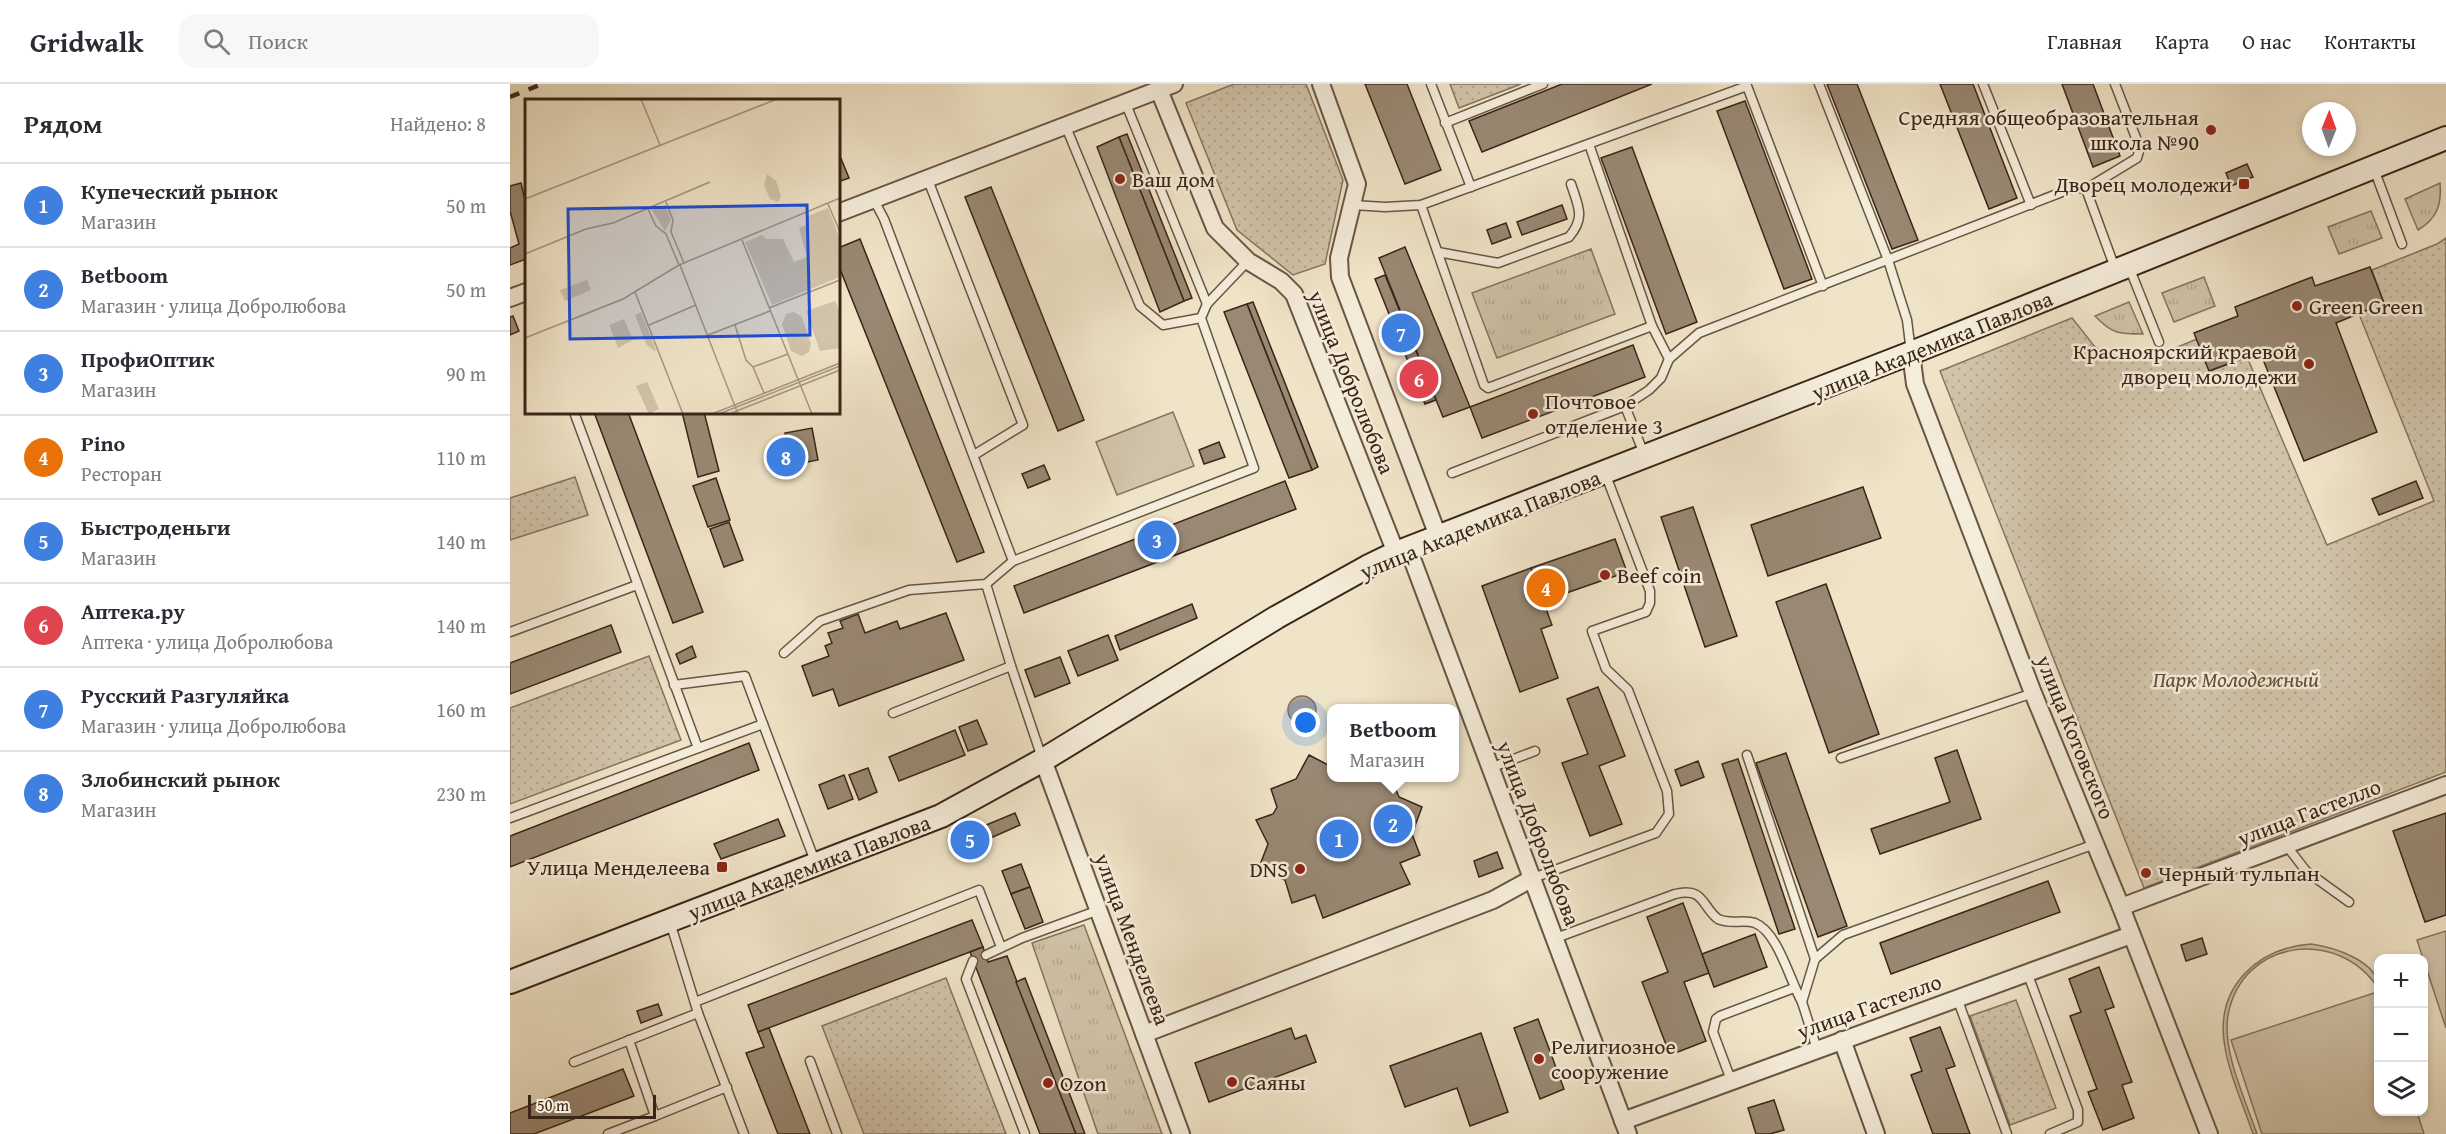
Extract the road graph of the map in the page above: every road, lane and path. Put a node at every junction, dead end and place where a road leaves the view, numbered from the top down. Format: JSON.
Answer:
{"nodes":[{"id":1,"x":1321,"y":84,"type":"edge"},
{"id":2,"x":1431,"y":84,"type":"edge"},
{"id":3,"x":1544,"y":84,"type":"edge"},
{"id":4,"x":1820,"y":84,"type":"edge"},
{"id":5,"x":1983,"y":84,"type":"edge"},
{"id":6,"x":2115,"y":84,"type":"edge"},
{"id":7,"x":1745,"y":86,"type":"edge"},
{"id":8,"x":1166,"y":87,"type":"edge"},
{"id":9,"x":1126,"y":104,"type":"junction"},
{"id":10,"x":1445,"y":123,"type":"junction"},
{"id":11,"x":1066,"y":127,"type":"junction"},
{"id":12,"x":2446,"y":138,"type":"edge"},
{"id":13,"x":1589,"y":144,"type":"junction"},
{"id":14,"x":2373,"y":168,"type":"junction"},
{"id":15,"x":928,"y":180,"type":"junction"},
{"id":16,"x":1571,"y":184,"type":"dead end"},
{"id":17,"x":1471,"y":187,"type":"junction"},
{"id":18,"x":2086,"y":189,"type":"junction"},
{"id":19,"x":874,"y":200,"type":"junction"},
{"id":20,"x":1353,"y":205,"type":"junction"},
{"id":21,"x":1421,"y":205,"type":"junction"},
{"id":22,"x":2031,"y":205,"type":"junction"},
{"id":23,"x":840,"y":212,"type":"edge"},
{"id":24,"x":2402,"y":244,"type":"dead end"},
{"id":25,"x":1438,"y":252,"type":"junction"},
{"id":26,"x":1888,"y":260,"type":"junction"},
{"id":27,"x":1248,"y":261,"type":"junction"},
{"id":28,"x":2122,"y":269,"type":"junction"},
{"id":29,"x":1823,"y":286,"type":"junction"},
{"id":30,"x":525,"y":292,"type":"edge"},
{"id":31,"x":510,"y":298,"type":"edge"},
{"id":32,"x":1207,"y":304,"type":"junction"},
{"id":33,"x":1201,"y":318,"type":"junction"},
{"id":34,"x":1652,"y":326,"type":"junction"},
{"id":35,"x":2159,"y":342,"type":"dead end"},
{"id":36,"x":1911,"y":353,"type":"junction"},
{"id":37,"x":1669,"y":359,"type":"junction"},
{"id":38,"x":1625,"y":406,"type":"junction"},
{"id":39,"x":575,"y":414,"type":"edge"},
{"id":40,"x":974,"y":456,"type":"junction"},
{"id":41,"x":1644,"y":456,"type":"junction"},
{"id":42,"x":1452,"y":473,"type":"dead end"},
{"id":43,"x":1605,"y":473,"type":"junction"},
{"id":44,"x":1437,"y":536,"type":"junction"},
{"id":45,"x":1402,"y":551,"type":"junction"},
{"id":46,"x":1013,"y":561,"type":"junction"},
{"id":47,"x":986,"y":584,"type":"junction"},
{"id":48,"x":637,"y":585,"type":"junction"},
{"id":49,"x":510,"y":633,"type":"edge"},
{"id":50,"x":784,"y":653,"type":"dead end"},
{"id":51,"x":1011,"y":666,"type":"junction"},
{"id":52,"x":674,"y":685,"type":"junction"},
{"id":53,"x":2033,"y":693,"type":"junction"},
{"id":54,"x":893,"y":713,"type":"dead end"},
{"id":55,"x":763,"y":724,"type":"junction"},
{"id":56,"x":698,"y":748,"type":"junction"},
{"id":57,"x":1535,"y":752,"type":"dead end"},
{"id":58,"x":1747,"y":755,"type":"dead end"},
{"id":59,"x":1840,"y":758,"type":"dead end"},
{"id":60,"x":1043,"y":760,"type":"junction"},
{"id":61,"x":1490,"y":768,"type":"junction"},
{"id":62,"x":2446,"y":785,"type":"edge"},
{"id":63,"x":510,"y":818,"type":"edge"},
{"id":64,"x":2095,"y":844,"type":"junction"},
{"id":65,"x":2285,"y":845,"type":"junction"},
{"id":66,"x":816,"y":864,"type":"junction"},
{"id":67,"x":1533,"y":878,"type":"junction"},
{"id":68,"x":2349,"y":902,"type":"dead end"},
{"id":69,"x":2121,"y":907,"type":"junction"},
{"id":70,"x":1099,"y":910,"type":"junction"},
{"id":71,"x":669,"y":921,"type":"junction"},
{"id":72,"x":2131,"y":934,"type":"junction"},
{"id":73,"x":1556,"y":938,"type":"junction"},
{"id":74,"x":1001,"y":947,"type":"junction"},
{"id":75,"x":986,"y":955,"type":"dead end"},
{"id":76,"x":1815,"y":959,"type":"junction"},
{"id":77,"x":973,"y":961,"type":"dead end"},
{"id":78,"x":2027,"y":972,"type":"junction"},
{"id":79,"x":510,"y":982,"type":"edge"},
{"id":80,"x":1794,"y":988,"type":"junction"},
{"id":81,"x":1956,"y":998,"type":"junction"},
{"id":82,"x":695,"y":1002,"type":"junction"},
{"id":83,"x":1802,"y":1002,"type":"junction"},
{"id":84,"x":698,"y":1013,"type":"junction"},
{"id":85,"x":1144,"y":1034,"type":"junction"},
{"id":86,"x":629,"y":1040,"type":"junction"},
{"id":87,"x":1842,"y":1040,"type":"junction"},
{"id":88,"x":1817,"y":1049,"type":"junction"},
{"id":89,"x":810,"y":1061,"type":"dead end"},
{"id":90,"x":574,"y":1062,"type":"dead end"},
{"id":91,"x":1731,"y":1080,"type":"junction"},
{"id":92,"x":727,"y":1088,"type":"junction"},
{"id":93,"x":656,"y":1116,"type":"junction"},
{"id":94,"x":1625,"y":1127,"type":"edge"},
{"id":95,"x":608,"y":1134,"type":"edge"},
{"id":96,"x":744,"y":1134,"type":"edge"},
{"id":97,"x":837,"y":1134,"type":"edge"},
{"id":98,"x":1025,"y":1134,"type":"edge"},
{"id":99,"x":1181,"y":1134,"type":"edge"},
{"id":100,"x":1876,"y":1134,"type":"edge"},
{"id":101,"x":2007,"y":1134,"type":"edge"},
{"id":102,"x":2050,"y":1134,"type":"edge"},
{"id":103,"x":2208,"y":1134,"type":"edge"}],
"edges":[{"from":1,"to":20,"type":"street","name":"улица Добролюбова"},
{"from":2,"to":10,"type":"lane"},
{"from":3,"to":10,"type":"lane"},
{"from":4,"to":26,"type":"lane"},
{"from":5,"to":22,"type":"lane"},
{"from":6,"to":18,"type":"lane"},
{"from":7,"to":13,"type":"lane"},
{"from":7,"to":29,"type":"lane"},
{"from":8,"to":9,"type":"street"},
{"from":8,"to":27,"type":"street","name":"улица Добролюбова"},
{"from":9,"to":11,"type":"street"},
{"from":9,"to":32,"type":"lane"},
{"from":10,"to":17,"type":"lane"},
{"from":11,"to":15,"type":"street"},
{"from":11,"to":33,"type":"lane"},
{"from":12,"to":14,"type":"main road","name":"улица Академика Павлова"},
{"from":13,"to":17,"type":"lane"},
{"from":13,"to":34,"type":"lane"},
{"from":14,"to":24,"type":"lane"},
{"from":14,"to":28,"type":"main road","name":"улица Академика Павлова"},
{"from":15,"to":19,"type":"street"},
{"from":15,"to":40,"type":"lane"},
{"from":16,"to":25,"type":"lane"},
{"from":17,"to":21,"type":"lane"},
{"from":18,"to":22,"type":"lane"},
{"from":18,"to":28,"type":"lane"},
{"from":19,"to":23,"type":"street"},
{"from":19,"to":40,"type":"lane"},
{"from":20,"to":21,"type":"lane"},
{"from":20,"to":44,"type":"street","name":"улица Добролюбова"},
{"from":21,"to":25,"type":"lane"},
{"from":22,"to":26,"type":"lane"},
{"from":25,"to":34,"type":"lane"},
{"from":26,"to":29,"type":"lane"},
{"from":26,"to":36,"type":"lane"},
{"from":27,"to":32,"type":"lane"},
{"from":27,"to":45,"type":"street","name":"улица Добролюбова"},
{"from":28,"to":35,"type":"lane"},
{"from":28,"to":36,"type":"main road","name":"улица Академика Павлова"},
{"from":29,"to":37,"type":"lane"},
{"from":30,"to":31,"type":"street"},
{"from":32,"to":33,"type":"lane"},
{"from":33,"to":46,"type":"lane"},
{"from":34,"to":37,"type":"lane"},
{"from":36,"to":41,"type":"main road","name":"улица Академика Павлова"},
{"from":36,"to":53,"type":"street","name":"улица Котовского"},
{"from":37,"to":38,"type":"lane"},
{"from":38,"to":41,"type":"lane"},
{"from":38,"to":42,"type":"lane"},
{"from":39,"to":48,"type":"lane"},
{"from":40,"to":46,"type":"lane"},
{"from":41,"to":43,"type":"main road","name":"улица Академика Павлова"},
{"from":43,"to":44,"type":"main road","name":"улица Академика Павлова"},
{"from":43,"to":67,"type":"lane"},
{"from":44,"to":45,"type":"main road","name":"улица Академика Павлова"},
{"from":45,"to":60,"type":"main road","name":"улица Академика Павлова"},
{"from":45,"to":61,"type":"street","name":"улица Добролюбова"},
{"from":46,"to":47,"type":"lane"},
{"from":47,"to":50,"type":"lane"},
{"from":47,"to":51,"type":"lane"},
{"from":48,"to":49,"type":"lane"},
{"from":48,"to":52,"type":"lane"},
{"from":51,"to":54,"type":"lane"},
{"from":51,"to":60,"type":"lane"},
{"from":52,"to":55,"type":"lane"},
{"from":52,"to":56,"type":"lane"},
{"from":53,"to":59,"type":"lane"},
{"from":53,"to":64,"type":"street","name":"улица Котовского"},
{"from":55,"to":56,"type":"lane"},
{"from":55,"to":66,"type":"lane"},
{"from":56,"to":63,"type":"lane"},
{"from":57,"to":61,"type":"lane"},
{"from":58,"to":76,"type":"lane"},
{"from":60,"to":66,"type":"main road","name":"улица Академика Павлова"},
{"from":60,"to":70,"type":"street","name":"улица Менделеева"},
{"from":61,"to":67,"type":"street","name":"улица Добролюбова"},
{"from":62,"to":65,"type":"street","name":"улица Гастелло"},
{"from":64,"to":69,"type":"street","name":"улица Котовского"},
{"from":64,"to":76,"type":"lane"},
{"from":65,"to":68,"type":"lane"},
{"from":65,"to":69,"type":"street","name":"улица Гастелло"},
{"from":66,"to":71,"type":"main road","name":"улица Академика Павлова"},
{"from":67,"to":73,"type":"street","name":"улица Добролюбова"},
{"from":67,"to":85,"type":"street"},
{"from":69,"to":72,"type":"street","name":"улица Котовского"},
{"from":70,"to":74,"type":"lane"},
{"from":70,"to":85,"type":"street","name":"улица Менделеева"},
{"from":71,"to":79,"type":"main road","name":"улица Академика Павлова"},
{"from":71,"to":82,"type":"lane"},
{"from":72,"to":78,"type":"street","name":"улица Гастелло"},
{"from":72,"to":103,"type":"street","name":"улица Котовского"},
{"from":73,"to":80,"type":"lane"},
{"from":73,"to":94,"type":"street","name":"улица Добролюбова"},
{"from":74,"to":75,"type":"lane"},
{"from":74,"to":82,"type":"lane"},
{"from":76,"to":83,"type":"lane"},
{"from":77,"to":98,"type":"lane"},
{"from":78,"to":81,"type":"street","name":"улица Гастелло"},
{"from":78,"to":102,"type":"lane"},
{"from":80,"to":83,"type":"lane"},
{"from":80,"to":91,"type":"lane"},
{"from":81,"to":87,"type":"street","name":"улица Гастелло"},
{"from":81,"to":101,"type":"lane"},
{"from":82,"to":84,"type":"lane"},
{"from":83,"to":88,"type":"lane"},
{"from":84,"to":86,"type":"lane"},
{"from":84,"to":92,"type":"lane"},
{"from":85,"to":99,"type":"street","name":"улица Менделеева"},
{"from":86,"to":90,"type":"lane"},
{"from":86,"to":93,"type":"lane"},
{"from":87,"to":88,"type":"street","name":"улица Гастелло"},
{"from":87,"to":100,"type":"street"},
{"from":88,"to":91,"type":"street","name":"улица Гастелло"},
{"from":89,"to":97,"type":"lane"},
{"from":91,"to":94,"type":"street","name":"улица Гастелло"},
{"from":92,"to":93,"type":"lane"},
{"from":92,"to":96,"type":"lane"},
{"from":93,"to":95,"type":"lane"}]}
